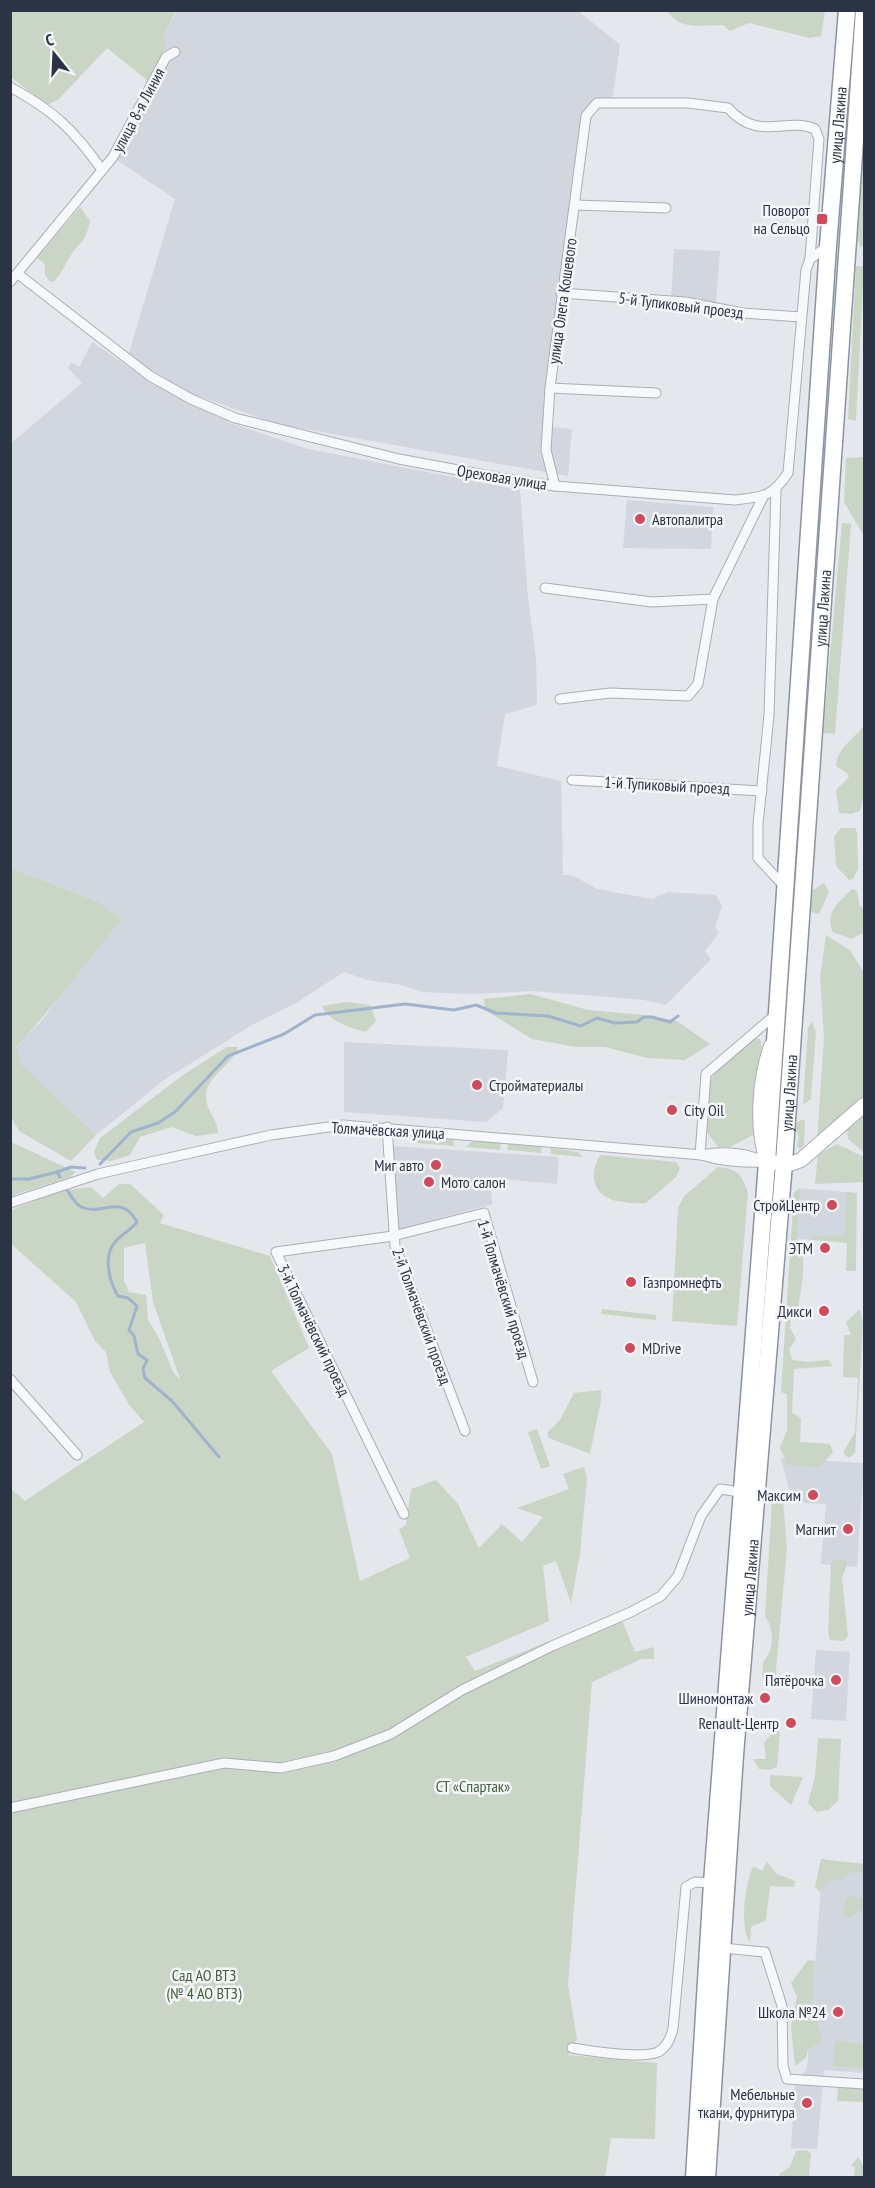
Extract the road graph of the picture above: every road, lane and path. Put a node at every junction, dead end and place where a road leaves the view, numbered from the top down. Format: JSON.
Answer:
{"nodes":[{"id":1,"x":847,"y":10,"type":"edge"},
{"id":2,"x":864,"y":10,"type":"edge"},
{"id":3,"x":175,"y":52,"type":"dead end"},
{"id":4,"x":10,"y":87,"type":"edge"},
{"id":5,"x":102,"y":170,"type":"junction"},
{"id":6,"x":575,"y":205,"type":"junction"},
{"id":7,"x":666,"y":208,"type":"dead end"},
{"id":8,"x":828,"y":246,"type":"junction"},
{"id":9,"x":810,"y":259,"type":"junction"},
{"id":10,"x":18,"y":274,"type":"junction"},
{"id":11,"x":10,"y":282,"type":"edge"},
{"id":12,"x":561,"y":293,"type":"junction"},
{"id":13,"x":801,"y":317,"type":"junction"},
{"id":14,"x":550,"y":388,"type":"junction"},
{"id":15,"x":656,"y":393,"type":"dead end"},
{"id":16,"x":555,"y":486,"type":"junction"},
{"id":17,"x":777,"y":490,"type":"junction"},
{"id":18,"x":763,"y":497,"type":"junction"},
{"id":19,"x":545,"y":588,"type":"dead end"},
{"id":20,"x":713,"y":599,"type":"junction"},
{"id":21,"x":560,"y":699,"type":"dead end"},
{"id":22,"x":572,"y":780,"type":"dead end"},
{"id":23,"x":762,"y":791,"type":"junction"},
{"id":24,"x":784,"y":886,"type":"junction"},
{"id":25,"x":775,"y":1015,"type":"junction"},
{"id":26,"x":864,"y":1105,"type":"edge"},
{"id":27,"x":387,"y":1127,"type":"junction"},
{"id":28,"x":701,"y":1155,"type":"junction"},
{"id":29,"x":775,"y":1163,"type":"junction"},
{"id":30,"x":10,"y":1203,"type":"edge"},
{"id":31,"x":393,"y":1236,"type":"junction"},
{"id":32,"x":10,"y":1379,"type":"edge"},
{"id":33,"x":533,"y":1382,"type":"dead end"},
{"id":34,"x":465,"y":1431,"type":"dead end"},
{"id":35,"x":77,"y":1455,"type":"dead end"},
{"id":36,"x":740,"y":1492,"type":"junction"},
{"id":37,"x":404,"y":1514,"type":"dead end"},
{"id":38,"x":10,"y":1808,"type":"edge"},
{"id":39,"x":712,"y":1883,"type":"junction"},
{"id":40,"x":723,"y":1948,"type":"junction"},
{"id":41,"x":572,"y":2048,"type":"dead end"},
{"id":42,"x":864,"y":2084,"type":"edge"},
{"id":43,"x":694,"y":2178,"type":"edge"},
{"id":44,"x":707,"y":2178,"type":"edge"}],
"edges":[{"from":1,"to":8,"type":"highway","name":"улица Лакина"},
{"from":2,"to":29,"type":"highway","name":"улица Лакина"},
{"from":3,"to":5,"type":"street","name":"улица 8-я Линия"},
{"from":4,"to":5,"type":"street","name":"улица 8-я Линия"},
{"from":5,"to":10,"type":"street","name":"улица 8-я Линия"},
{"from":6,"to":7,"type":"street"},
{"from":6,"to":9,"type":"street","name":"улица Олега Кошевого"},
{"from":6,"to":12,"type":"street","name":"улица Олега Кошевого"},
{"from":8,"to":9,"type":"street"},
{"from":8,"to":24,"type":"highway","name":"улица Лакина"},
{"from":9,"to":13,"type":"street"},
{"from":10,"to":11,"type":"street","name":"улица 8-я Линия"},
{"from":10,"to":16,"type":"street","name":"Ореховая улица"},
{"from":12,"to":13,"type":"street","name":"5-й Тупиковый проезд"},
{"from":12,"to":14,"type":"street","name":"улица Олега Кошевого"},
{"from":13,"to":17,"type":"street"},
{"from":14,"to":15,"type":"street"},
{"from":14,"to":16,"type":"street","name":"улица Олега Кошевого"},
{"from":16,"to":18,"type":"street","name":"Ореховая улица"},
{"from":17,"to":18,"type":"street","name":"Ореховая улица"},
{"from":17,"to":23,"type":"street"},
{"from":18,"to":20,"type":"street"},
{"from":19,"to":20,"type":"street"},
{"from":20,"to":21,"type":"street"},
{"from":22,"to":23,"type":"street","name":"1-й Тупиковый проезд"},
{"from":23,"to":24,"type":"street"},
{"from":24,"to":25,"type":"highway","name":"улица Лакина"},
{"from":25,"to":28,"type":"street"},
{"from":25,"to":29,"type":"highway","name":"улица Лакина"},
{"from":26,"to":29,"type":"street"},
{"from":27,"to":28,"type":"street","name":"Толмачёвская улица"},
{"from":27,"to":30,"type":"street","name":"Толмачёвская улица"},
{"from":27,"to":31,"type":"street","name":"2-й Толмачёвский проезд"},
{"from":28,"to":29,"type":"street","name":"Толмачёвская улица"},
{"from":29,"to":36,"type":"highway","name":"улица Лакина"},
{"from":29,"to":40,"type":"highway","name":"улица Лакина"},
{"from":31,"to":33,"type":"street","name":"1-й Толмачёвский проезд"},
{"from":31,"to":34,"type":"street","name":"2-й Толмачёвский проезд"},
{"from":31,"to":37,"type":"street","name":"3-й Толмачёвский проезд"},
{"from":32,"to":35,"type":"street"},
{"from":36,"to":38,"type":"street"},
{"from":36,"to":39,"type":"highway","name":"улица Лакина"},
{"from":39,"to":41,"type":"street"},
{"from":39,"to":43,"type":"highway","name":"улица Лакина"},
{"from":40,"to":42,"type":"street"},
{"from":40,"to":44,"type":"highway","name":"улица Лакина"}]}
